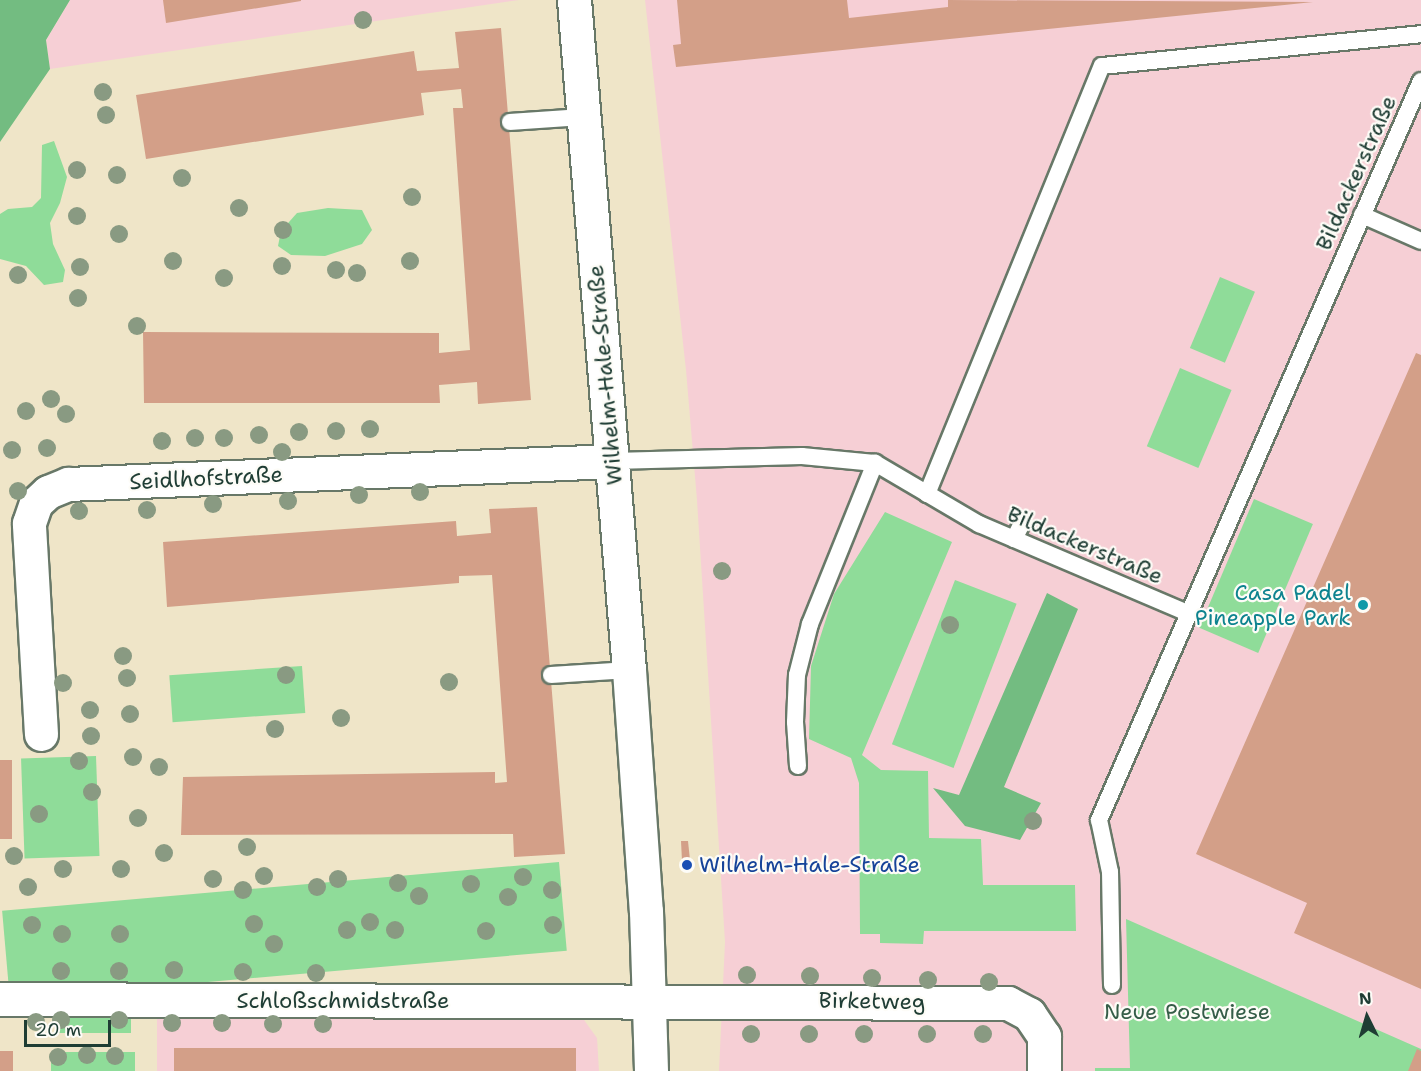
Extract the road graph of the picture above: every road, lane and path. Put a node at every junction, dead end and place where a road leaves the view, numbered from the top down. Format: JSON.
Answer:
{"nodes":[{"id":1,"x":574,"y":0,"type":"edge"},
{"id":2,"x":1421,"y":34,"type":"edge"},
{"id":3,"x":1421,"y":81,"type":"edge"},
{"id":4,"x":582,"y":117,"type":"junction"},
{"id":5,"x":510,"y":122,"type":"dead end"},
{"id":6,"x":1362,"y":215,"type":"junction"},
{"id":7,"x":1421,"y":241,"type":"edge"},
{"id":8,"x":613,"y":461,"type":"junction"},
{"id":9,"x":875,"y":463,"type":"junction"},
{"id":10,"x":927,"y":494,"type":"junction"},
{"id":11,"x":1190,"y":614,"type":"junction"},
{"id":12,"x":629,"y":670,"type":"junction"},
{"id":13,"x":551,"y":675,"type":"dead end"},
{"id":14,"x":41,"y":734,"type":"dead end"},
{"id":15,"x":798,"y":766,"type":"dead end"},
{"id":16,"x":1112,"y":985,"type":"dead end"},
{"id":17,"x":0,"y":999,"type":"edge"},
{"id":18,"x":650,"y":1002,"type":"junction"},
{"id":19,"x":651,"y":1071,"type":"edge"},
{"id":20,"x":1044,"y":1071,"type":"edge"}],
"edges":[{"from":1,"to":4,"type":"street","name":"Wilhelm-Hale-Straße"},
{"from":2,"to":10,"type":"lane"},
{"from":3,"to":6,"type":"lane","name":"Bildackerstraße"},
{"from":4,"to":5,"type":"lane"},
{"from":4,"to":8,"type":"street","name":"Wilhelm-Hale-Straße"},
{"from":6,"to":7,"type":"lane"},
{"from":6,"to":11,"type":"lane","name":"Bildackerstraße"},
{"from":8,"to":9,"type":"lane","name":"Bildackerstraße"},
{"from":8,"to":12,"type":"street","name":"Wilhelm-Hale-Straße"},
{"from":8,"to":14,"type":"street","name":"Seidlhofstraße"},
{"from":9,"to":10,"type":"lane","name":"Bildackerstraße"},
{"from":9,"to":15,"type":"lane"},
{"from":10,"to":11,"type":"lane","name":"Bildackerstraße"},
{"from":11,"to":16,"type":"lane"},
{"from":12,"to":13,"type":"lane"},
{"from":12,"to":18,"type":"street","name":"Wilhelm-Hale-Straße"},
{"from":17,"to":18,"type":"street","name":"Schloßschmidstraße"},
{"from":18,"to":19,"type":"street","name":"Wilhelm-Hale-Straße"},
{"from":18,"to":20,"type":"street","name":"Birketweg"}]}
